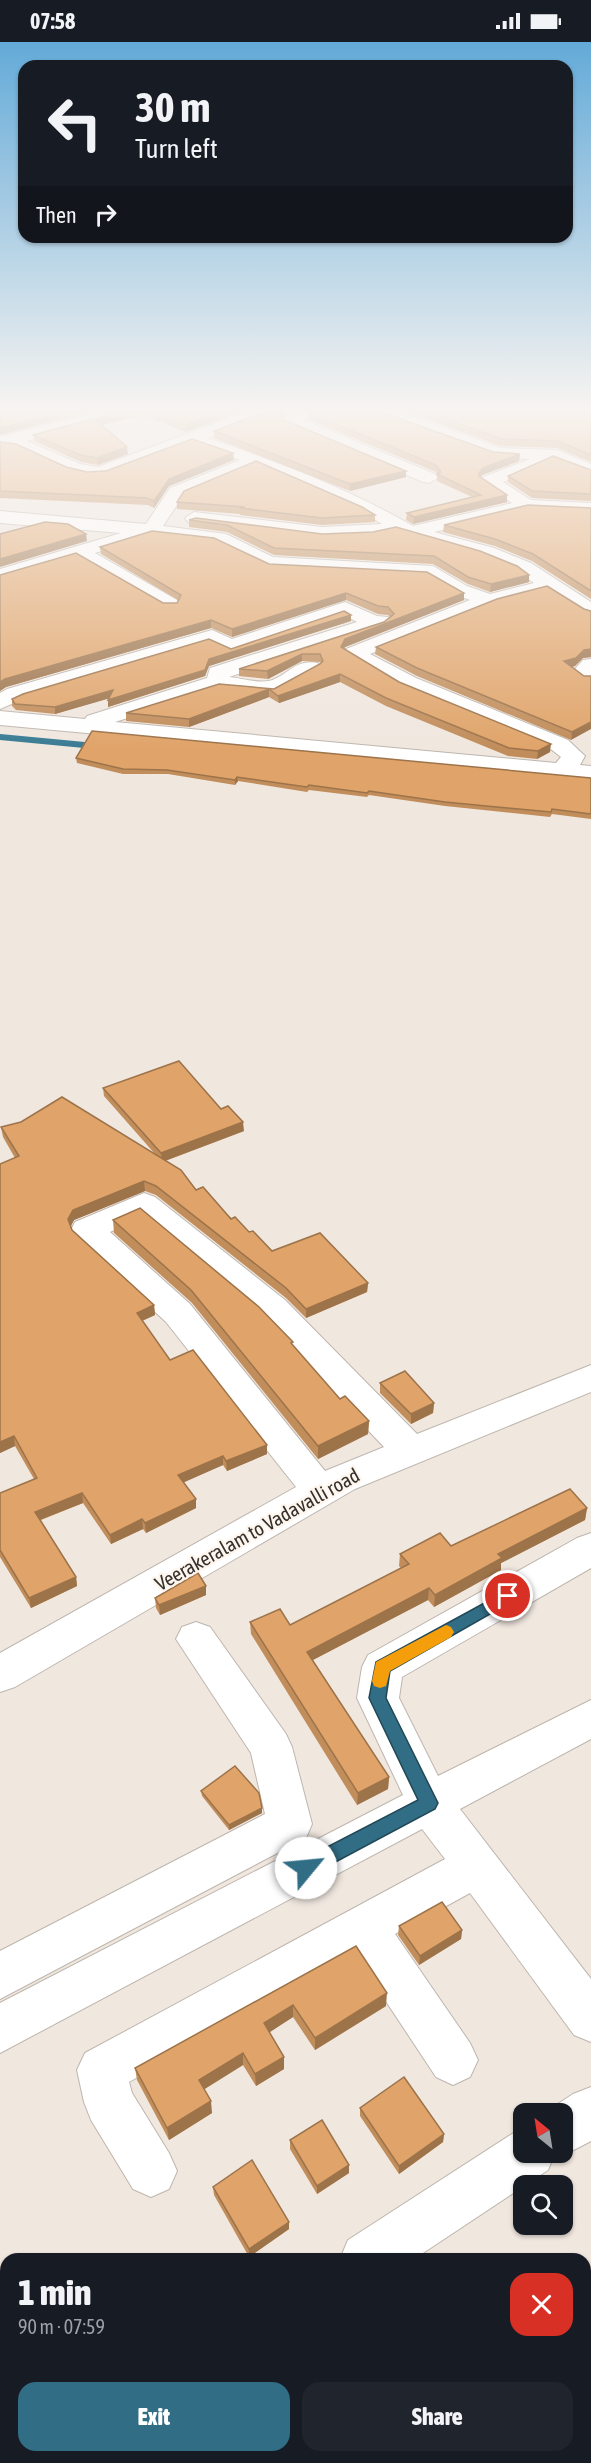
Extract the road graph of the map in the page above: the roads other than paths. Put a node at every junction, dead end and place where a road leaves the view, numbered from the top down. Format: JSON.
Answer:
{"nodes":[{"id":1,"x":154,"y":523,"type":"edge"},
{"id":2,"x":161,"y":523,"type":"edge"},
{"id":3,"x":244,"y":523,"type":"edge"},
{"id":4,"x":394,"y":523,"type":"edge"},
{"id":5,"x":435,"y":523,"type":"edge"},
{"id":6,"x":404,"y":529,"type":"junction"},
{"id":7,"x":508,"y":547,"type":"edge"},
{"id":8,"x":78,"y":552,"type":"junction"},
{"id":9,"x":487,"y":552,"type":"junction"},
{"id":10,"x":0,"y":574,"type":"edge"},
{"id":11,"x":552,"y":584,"type":"junction"},
{"id":12,"x":460,"y":590,"type":"junction"},
{"id":13,"x":591,"y":592,"type":"edge"},
{"id":14,"x":439,"y":598,"type":"edge"},
{"id":15,"x":571,"y":598,"type":"junction"},
{"id":16,"x":489,"y":600,"type":"junction"},
{"id":17,"x":170,"y":604,"type":"edge"},
{"id":18,"x":591,"y":611,"type":"edge"},
{"id":19,"x":397,"y":614,"type":"edge"},
{"id":20,"x":376,"y":623,"type":"junction"},
{"id":21,"x":591,"y":665,"type":"edge"},
{"id":22,"x":310,"y":668,"type":"edge"},
{"id":23,"x":591,"y":676,"type":"edge"},
{"id":24,"x":218,"y":682,"type":"junction"},
{"id":25,"x":0,"y":702,"type":"edge"},
{"id":26,"x":152,"y":703,"type":"junction"},
{"id":27,"x":0,"y":718,"type":"edge"},
{"id":28,"x":84,"y":726,"type":"junction"},
{"id":29,"x":202,"y":737,"type":"junction"},
{"id":30,"x":548,"y":740,"type":"junction"},
{"id":31,"x":518,"y":766,"type":"junction"},
{"id":32,"x":562,"y":770,"type":"junction"},
{"id":33,"x":591,"y":772,"type":"edge"},
{"id":34,"x":591,"y":1378,"type":"edge"},
{"id":35,"x":411,"y":1451,"type":"junction"},
{"id":36,"x":320,"y":1491,"type":"junction"},
{"id":37,"x":591,"y":1549,"type":"edge"},
{"id":38,"x":196,"y":1639,"type":"dead end"},
{"id":39,"x":0,"y":1674,"type":"edge"},
{"id":40,"x":591,"y":1718,"type":"edge"},
{"id":41,"x":429,"y":1803,"type":"junction"},
{"id":42,"x":476,"y":1866,"type":"junction"},
{"id":43,"x":363,"y":1928,"type":"junction"},
{"id":44,"x":0,"y":1976,"type":"edge"},
{"id":45,"x":591,"y":2018,"type":"edge"},
{"id":46,"x":0,"y":2029,"type":"edge"},
{"id":47,"x":453,"y":2060,"type":"dead end"},
{"id":48,"x":591,"y":2112,"type":"edge"},
{"id":49,"x":573,"y":2124,"type":"edge"},
{"id":50,"x":513,"y":2163,"type":"edge"},
{"id":51,"x":151,"y":2171,"type":"dead end"},
{"id":52,"x":376,"y":2253,"type":"edge"}],
"edges":[{"from":1,"to":8,"type":"street"},
{"from":2,"to":12,"type":"street"},
{"from":3,"to":6,"type":"street"},
{"from":4,"to":6,"type":"street"},
{"from":5,"to":6,"type":"street"},
{"from":6,"to":9,"type":"street"},
{"from":7,"to":9,"type":"street"},
{"from":8,"to":10,"type":"street"},
{"from":8,"to":17,"type":"street"},
{"from":9,"to":11,"type":"street"},
{"from":11,"to":15,"type":"street"},
{"from":11,"to":16,"type":"street"},
{"from":12,"to":14,"type":"street"},
{"from":12,"to":16,"type":"street"},
{"from":13,"to":15,"type":"street"},
{"from":15,"to":18,"type":"street"},
{"from":16,"to":30,"type":"street"},
{"from":19,"to":20,"type":"street"},
{"from":20,"to":24,"type":"street"},
{"from":20,"to":25,"type":"street"},
{"from":21,"to":23,"type":"street"},
{"from":22,"to":24,"type":"street"},
{"from":24,"to":26,"type":"street"},
{"from":26,"to":28,"type":"street"},
{"from":26,"to":29,"type":"street"},
{"from":27,"to":28,"type":"street"},
{"from":28,"to":29,"type":"street"},
{"from":29,"to":31,"type":"street"},
{"from":30,"to":31,"type":"street"},
{"from":30,"to":32,"type":"street"},
{"from":31,"to":32,"type":"street"},
{"from":32,"to":33,"type":"street"},
{"from":34,"to":35,"type":"street","name":"Veerakeralam to Vadavalli road"},
{"from":35,"to":36,"type":"street","name":"Veerakeralam to Vadavalli road"},
{"from":35,"to":36,"type":"street"},
{"from":36,"to":39,"type":"street","name":"Veerakeralam to Vadavalli road"},
{"from":37,"to":41,"type":"street"},
{"from":38,"to":44,"type":"street"},
{"from":40,"to":41,"type":"street"},
{"from":41,"to":42,"type":"street"},
{"from":41,"to":46,"type":"street"},
{"from":42,"to":43,"type":"street"},
{"from":42,"to":45,"type":"street"},
{"from":43,"to":47,"type":"street"},
{"from":43,"to":51,"type":"street"},
{"from":48,"to":49,"type":"street"},
{"from":50,"to":52,"type":"street"}]}
